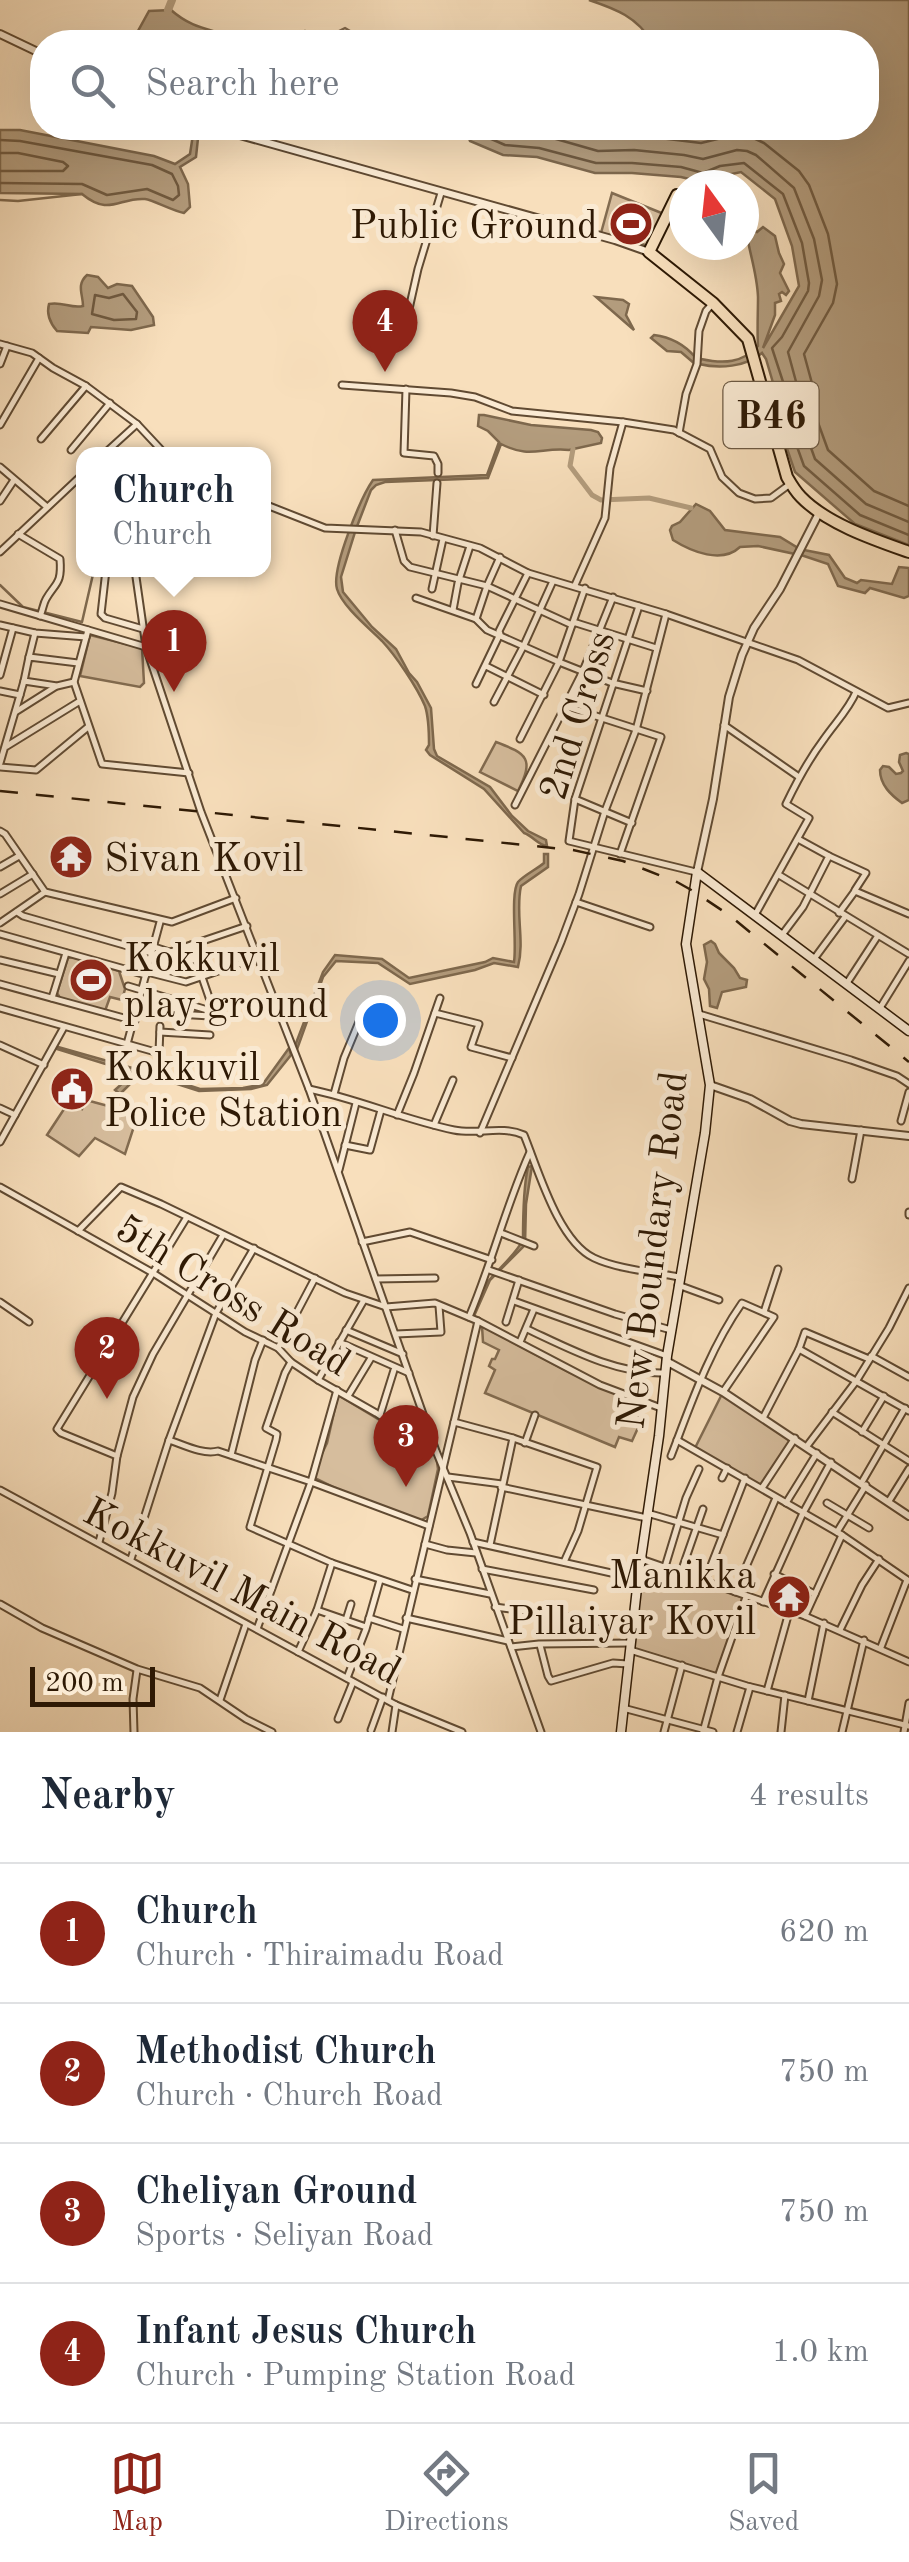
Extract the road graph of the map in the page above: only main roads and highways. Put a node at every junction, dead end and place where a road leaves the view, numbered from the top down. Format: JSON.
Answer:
{"nodes":[{"id":1,"x":669,"y":211,"type":"edge"},
{"id":2,"x":909,"y":552,"type":"edge"},
{"id":3,"x":909,"y":1031,"type":"edge"},
{"id":4,"x":621,"y":1732,"type":"edge"}],
"edges":[{"from":1,"to":2,"type":"main road","number":"B46"},
{"from":3,"to":4,"type":"main road","name":"New Boundary Road"}]}
